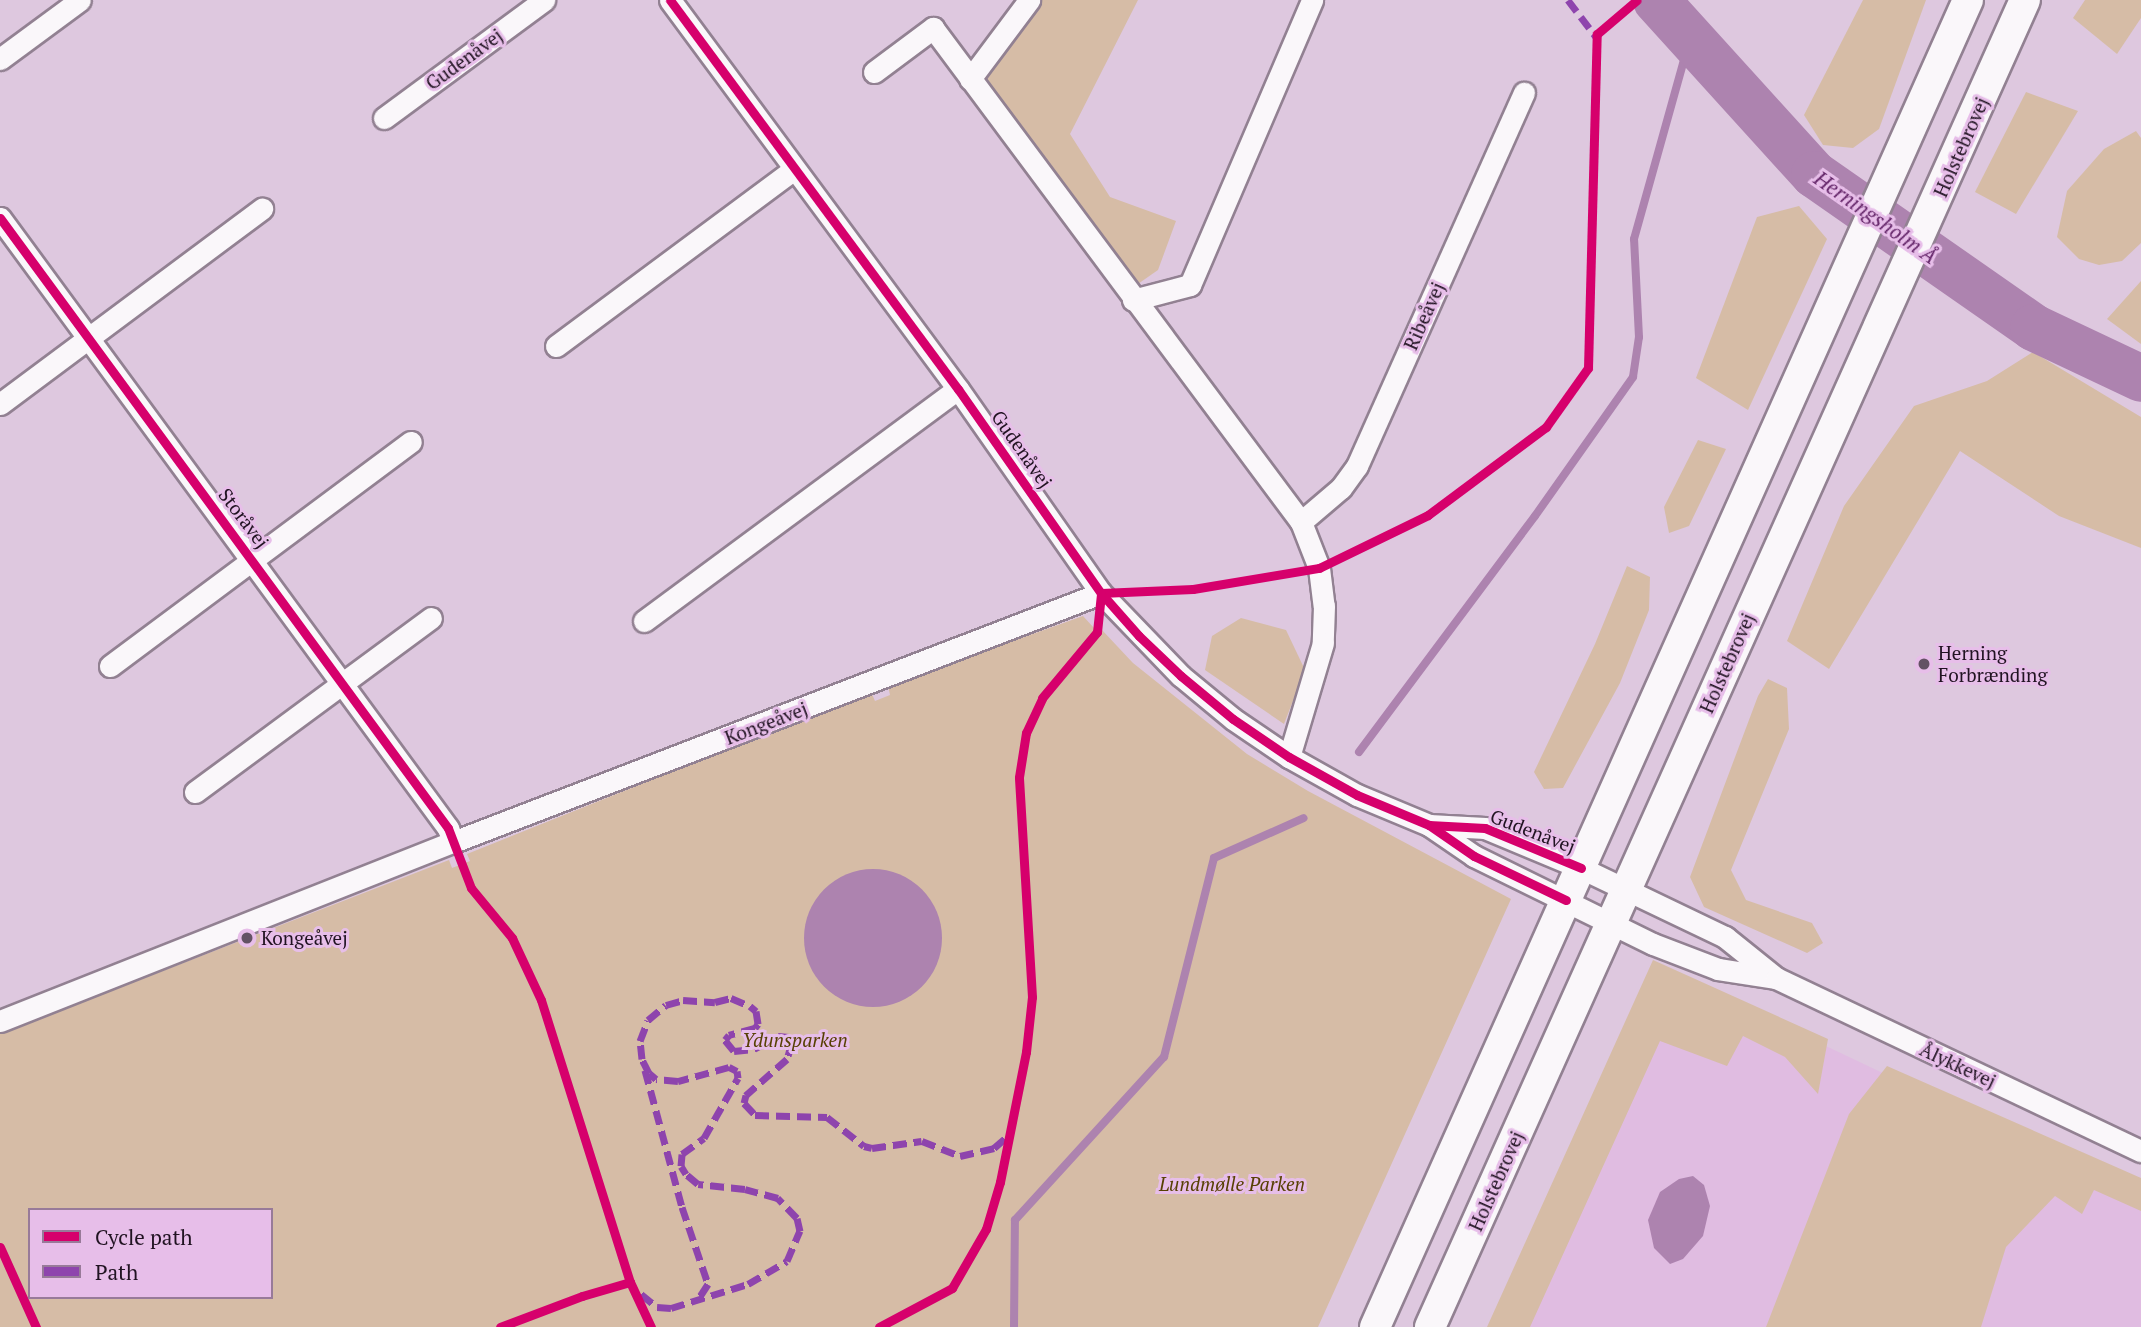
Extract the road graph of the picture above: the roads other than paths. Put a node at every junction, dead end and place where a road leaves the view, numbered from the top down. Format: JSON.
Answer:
{"nodes":[{"id":1,"x":80,"y":0,"type":"edge"},
{"id":2,"x":544,"y":0,"type":"edge"},
{"id":3,"x":670,"y":0,"type":"edge"},
{"id":4,"x":1029,"y":0,"type":"edge"},
{"id":5,"x":1312,"y":0,"type":"edge"},
{"id":6,"x":1968,"y":0,"type":"edge"},
{"id":7,"x":2025,"y":0,"type":"edge"},
{"id":8,"x":0,"y":59,"type":"edge"},
{"id":9,"x":874,"y":72,"type":"dead end"},
{"id":10,"x":970,"y":79,"type":"junction"},
{"id":11,"x":1524,"y":93,"type":"dead end"},
{"id":12,"x":384,"y":118,"type":"dead end"},
{"id":13,"x":794,"y":169,"type":"junction"},
{"id":14,"x":262,"y":209,"type":"dead end"},
{"id":15,"x":0,"y":218,"type":"edge"},
{"id":16,"x":1133,"y":300,"type":"junction"},
{"id":17,"x":90,"y":339,"type":"junction"},
{"id":18,"x":556,"y":346,"type":"dead end"},
{"id":19,"x":958,"y":389,"type":"junction"},
{"id":20,"x":0,"y":404,"type":"edge"},
{"id":21,"x":411,"y":442,"type":"dead end"},
{"id":22,"x":1301,"y":522,"type":"junction"},
{"id":23,"x":254,"y":561,"type":"junction"},
{"id":24,"x":1101,"y":593,"type":"junction"},
{"id":25,"x":431,"y":618,"type":"dead end"},
{"id":26,"x":645,"y":621,"type":"dead end"},
{"id":27,"x":110,"y":666,"type":"dead end"},
{"id":28,"x":343,"y":684,"type":"junction"},
{"id":29,"x":1289,"y":757,"type":"junction"},
{"id":30,"x":195,"y":792,"type":"dead end"},
{"id":31,"x":1429,"y":825,"type":"junction"},
{"id":32,"x":453,"y":842,"type":"junction"},
{"id":33,"x":1581,"y":868,"type":"junction"},
{"id":34,"x":1628,"y":891,"type":"junction"},
{"id":35,"x":1566,"y":900,"type":"junction"},
{"id":36,"x":1612,"y":923,"type":"junction"},
{"id":37,"x":1776,"y":978,"type":"junction"},
{"id":38,"x":0,"y":1021,"type":"edge"},
{"id":39,"x":2141,"y":1151,"type":"edge"},
{"id":40,"x":1375,"y":1327,"type":"edge"},
{"id":41,"x":1430,"y":1327,"type":"edge"}],
"edges":[{"from":1,"to":8,"type":"street"},
{"from":2,"to":12,"type":"street","name":"Gudenåvej"},
{"from":3,"to":13,"type":"street","name":"Gudenåvej"},
{"from":4,"to":10,"type":"street"},
{"from":5,"to":16,"type":"street"},
{"from":6,"to":33,"type":"main road"},
{"from":7,"to":34,"type":"main road","name":"Holstebrovej"},
{"from":9,"to":10,"type":"street"},
{"from":10,"to":16,"type":"street"},
{"from":11,"to":22,"type":"street","name":"Ribeåvej"},
{"from":13,"to":18,"type":"street"},
{"from":13,"to":19,"type":"street","name":"Gudenåvej"},
{"from":14,"to":17,"type":"street"},
{"from":15,"to":17,"type":"street","name":"Storåvej"},
{"from":16,"to":22,"type":"street"},
{"from":17,"to":20,"type":"street"},
{"from":17,"to":23,"type":"street","name":"Storåvej"},
{"from":19,"to":24,"type":"street","name":"Gudenåvej"},
{"from":19,"to":26,"type":"street"},
{"from":21,"to":23,"type":"street","name":"Storåvej"},
{"from":22,"to":29,"type":"street"},
{"from":23,"to":27,"type":"street","name":"Storåvej"},
{"from":23,"to":28,"type":"street","name":"Storåvej"},
{"from":24,"to":29,"type":"street","name":"Gudenåvej"},
{"from":24,"to":32,"type":"street","name":"Kongeåvej"},
{"from":25,"to":28,"type":"street"},
{"from":28,"to":30,"type":"street"},
{"from":28,"to":32,"type":"street","name":"Storåvej"},
{"from":29,"to":31,"type":"street","name":"Gudenåvej"},
{"from":31,"to":33,"type":"street","name":"Gudenåvej"},
{"from":31,"to":35,"type":"street","name":"Gudenåvej"},
{"from":32,"to":38,"type":"street","name":"Kongeåvej"},
{"from":33,"to":34,"type":"street","name":"Ålykkevej"},
{"from":33,"to":35,"type":"main road"},
{"from":34,"to":36,"type":"main road","name":"Holstebrovej"},
{"from":34,"to":37,"type":"street","name":"Ålykkevej"},
{"from":35,"to":36,"type":"street","name":"Gudenåvej"},
{"from":35,"to":40,"type":"main road"},
{"from":36,"to":37,"type":"street","name":"Ålykkevej"},
{"from":36,"to":41,"type":"main road","name":"Holstebrovej"},
{"from":37,"to":39,"type":"street","name":"Ålykkevej"}]}
